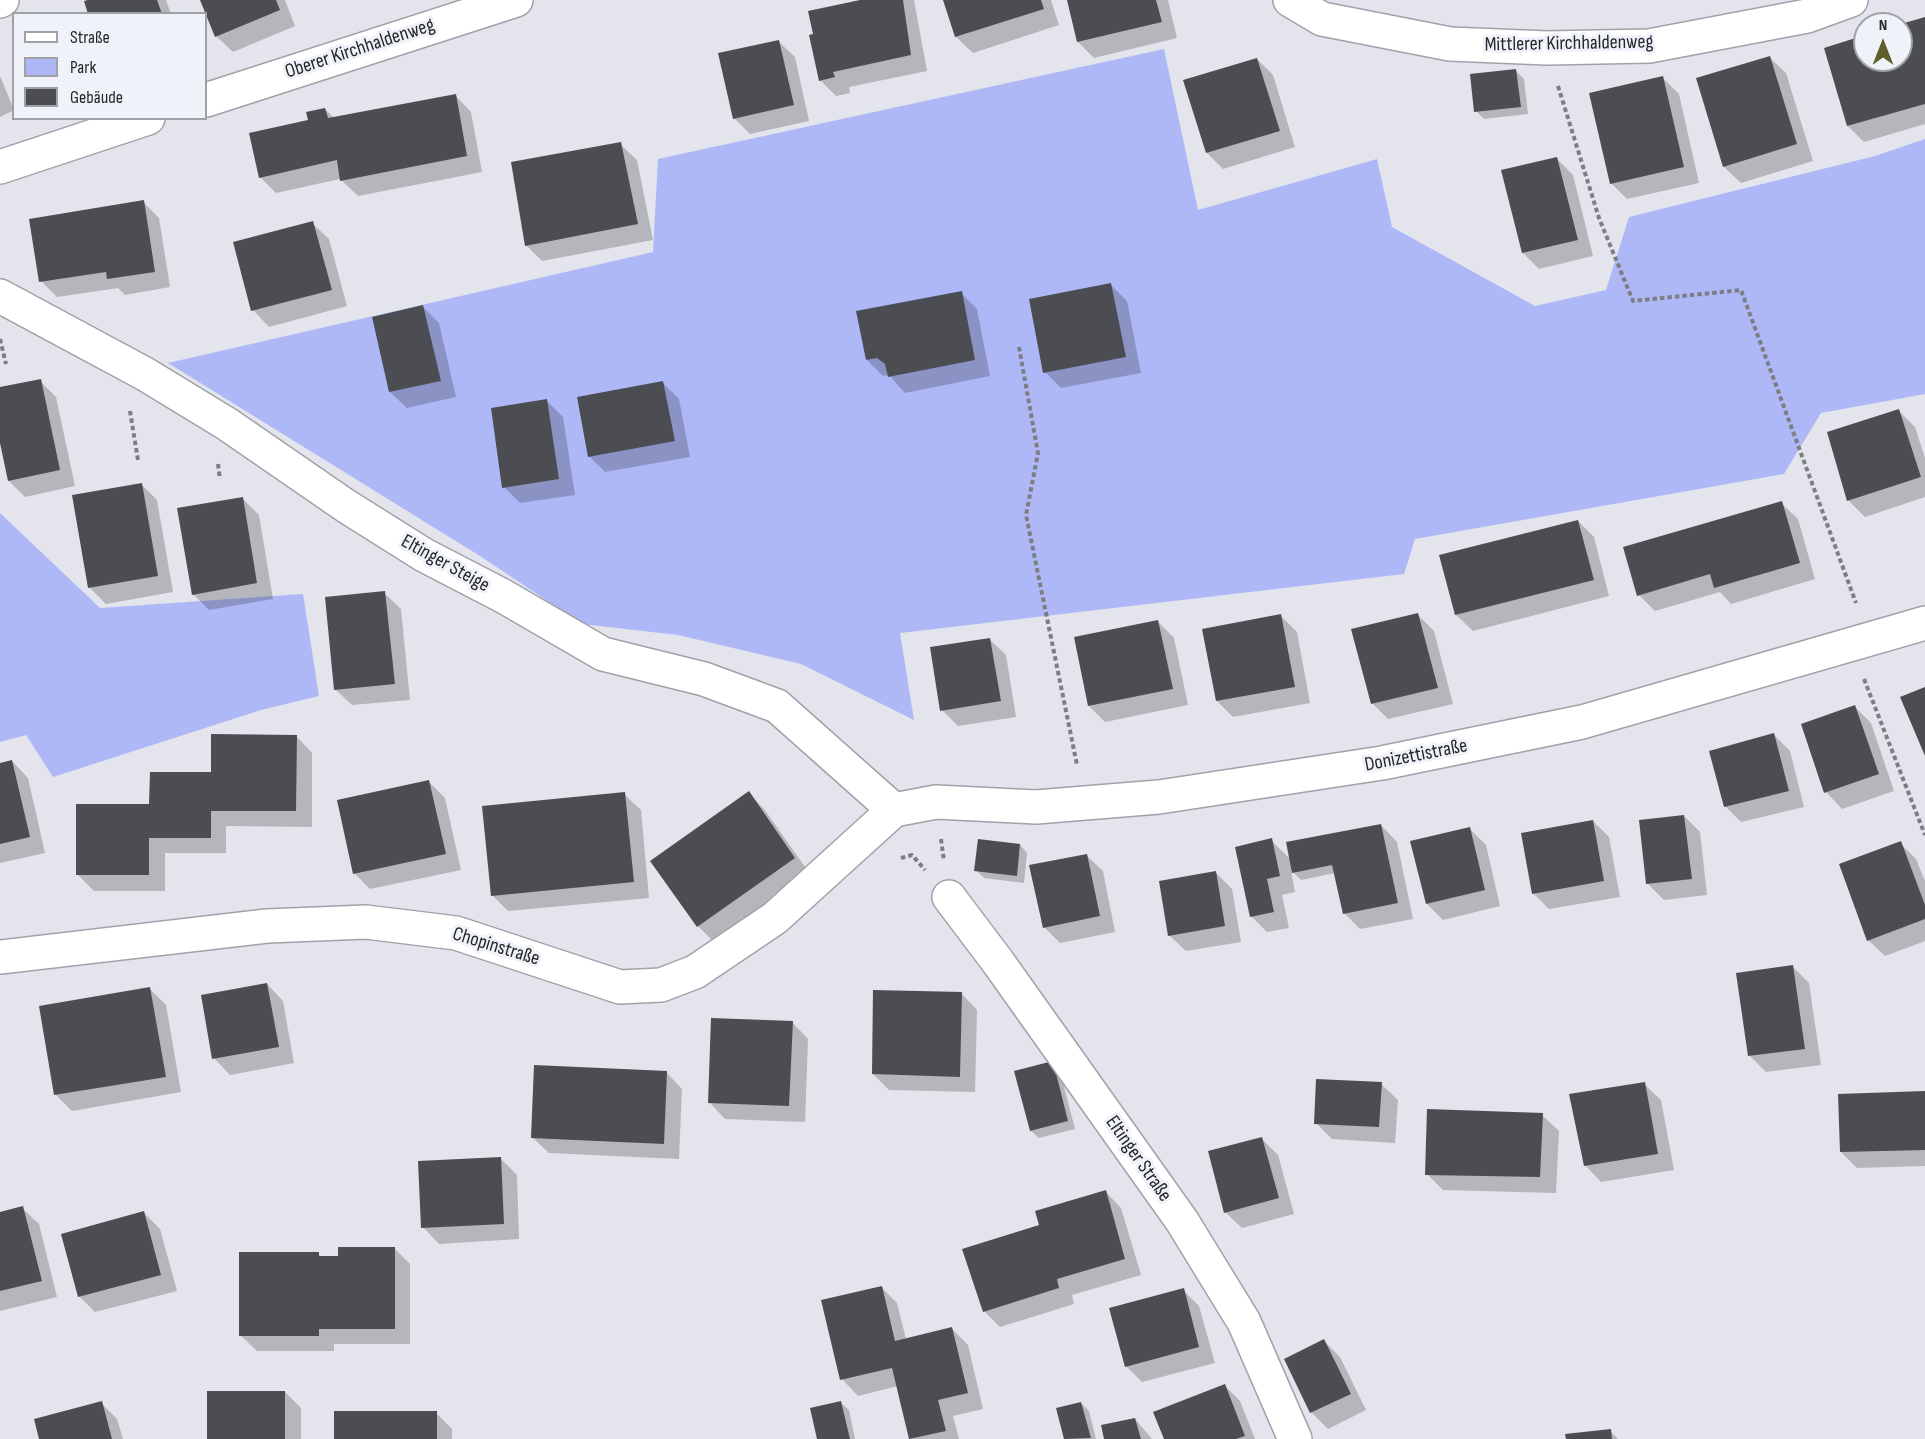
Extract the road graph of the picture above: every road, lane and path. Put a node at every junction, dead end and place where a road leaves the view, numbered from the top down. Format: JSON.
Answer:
{"nodes":[{"id":1,"x":516,"y":0,"type":"edge"},
{"id":2,"x":1290,"y":0,"type":"edge"},
{"id":3,"x":1851,"y":0,"type":"edge"},
{"id":4,"x":1547,"y":48,"type":"junction"},
{"id":5,"x":207,"y":100,"type":"edge"},
{"id":6,"x":142,"y":120,"type":"edge"},
{"id":7,"x":0,"y":167,"type":"edge"},
{"id":8,"x":0,"y":296,"type":"edge"},
{"id":9,"x":0,"y":338,"type":"edge"},
{"id":10,"x":1019,"y":346,"type":"dead end"},
{"id":11,"x":6,"y":364,"type":"dead end"},
{"id":12,"x":1925,"y":623,"type":"edge"},
{"id":13,"x":1860,"y":642,"type":"junction"},
{"id":14,"x":1082,"y":790,"type":"junction"},
{"id":15,"x":936,"y":801,"type":"junction"},
{"id":16,"x":894,"y":810,"type":"junction"},
{"id":17,"x":1925,"y":835,"type":"edge"},
{"id":18,"x":949,"y":897,"type":"joint"},
{"id":19,"x":0,"y":957,"type":"edge"},
{"id":20,"x":1296,"y":1439,"type":"edge"}],
"edges":[{"from":1,"to":5,"type":"street","name":"Oberer Kirchhaldenweg"},
{"from":2,"to":4,"type":"street","name":"Mittlerer Kirchhaldenweg"},
{"from":3,"to":4,"type":"street","name":"Mittlerer Kirchhaldenweg"},
{"from":4,"to":13,"type":"path"},
{"from":6,"to":7,"type":"street"},
{"from":8,"to":16,"type":"street","name":"Eltinger Steige"},
{"from":9,"to":11,"type":"path"},
{"from":10,"to":14,"type":"path"},
{"from":12,"to":13,"type":"street","name":"Donizettistraße"},
{"from":13,"to":14,"type":"street","name":"Donizettistraße"},
{"from":13,"to":17,"type":"path"},
{"from":14,"to":15,"type":"street","name":"Donizettistraße"},
{"from":15,"to":16,"type":"street","name":"Donizettistraße"},
{"from":15,"to":18,"type":"path"},
{"from":16,"to":19,"type":"street","name":"Chopinstraße"},
{"from":18,"to":20,"type":"street","name":"Eltinger Straße"}]}
